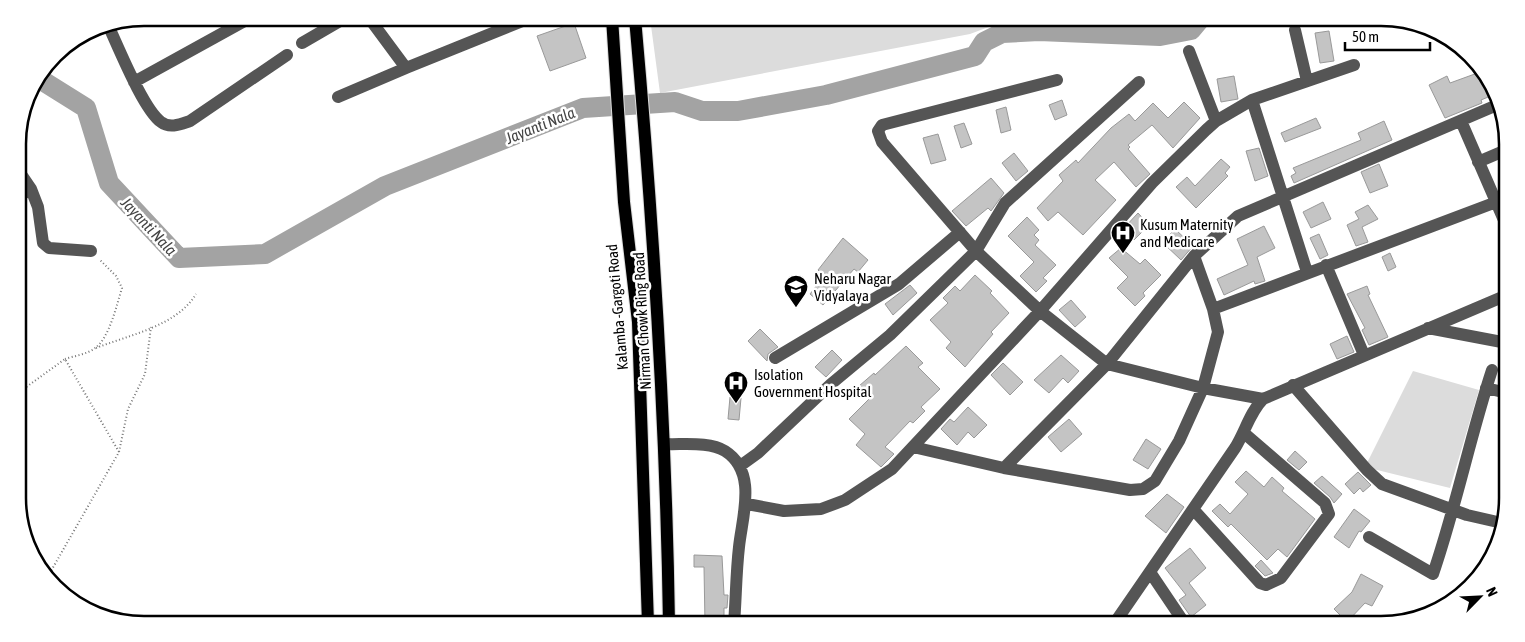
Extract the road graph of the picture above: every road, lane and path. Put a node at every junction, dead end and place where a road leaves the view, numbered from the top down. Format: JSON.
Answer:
{"nodes":[{"id":1,"x":236,"y":26,"type":"edge"},
{"id":2,"x":331,"y":26,"type":"edge"},
{"id":3,"x":375,"y":26,"type":"edge"},
{"id":4,"x":497,"y":26,"type":"edge"},
{"id":5,"x":613,"y":26,"type":"edge"},
{"id":6,"x":636,"y":26,"type":"edge"},
{"id":7,"x":1296,"y":30,"type":"dead end"},
{"id":8,"x":111,"y":32,"type":"edge"},
{"id":9,"x":302,"y":42,"type":"dead end"},
{"id":10,"x":1189,"y":51,"type":"dead end"},
{"id":11,"x":287,"y":55,"type":"dead end"},
{"id":12,"x":1354,"y":65,"type":"dead end"},
{"id":13,"x":406,"y":68,"type":"junction"},
{"id":14,"x":1057,"y":80,"type":"dead end"},
{"id":15,"x":134,"y":82,"type":"junction"},
{"id":16,"x":1139,"y":82,"type":"dead end"},
{"id":17,"x":1307,"y":82,"type":"junction"},
{"id":18,"x":338,"y":96,"type":"dead end"},
{"id":19,"x":1252,"y":100,"type":"junction"},
{"id":20,"x":1493,"y":107,"type":"edge"},
{"id":21,"x":1461,"y":121,"type":"junction"},
{"id":22,"x":1216,"y":122,"type":"junction"},
{"id":23,"x":1499,"y":153,"type":"edge"},
{"id":24,"x":1478,"y":162,"type":"junction"},
{"id":25,"x":27,"y":183,"type":"edge"},
{"id":26,"x":31,"y":189,"type":"junction"},
{"id":27,"x":27,"y":192,"type":"edge"},
{"id":28,"x":1283,"y":197,"type":"junction"},
{"id":29,"x":1499,"y":197,"type":"edge"},
{"id":30,"x":1499,"y":201,"type":"edge"},
{"id":31,"x":960,"y":232,"type":"junction"},
{"id":32,"x":92,"y":251,"type":"joint"},
{"id":33,"x":976,"y":251,"type":"junction"},
{"id":34,"x":1194,"y":256,"type":"junction"},
{"id":35,"x":1326,"y":265,"type":"junction"},
{"id":36,"x":1307,"y":272,"type":"junction"},
{"id":37,"x":196,"y":294,"type":"dead end"},
{"id":38,"x":1499,"y":298,"type":"edge"},
{"id":39,"x":1213,"y":310,"type":"junction"},
{"id":40,"x":1040,"y":311,"type":"junction"},
{"id":41,"x":151,"y":327,"type":"junction"},
{"id":42,"x":1428,"y":328,"type":"junction"},
{"id":43,"x":1499,"y":341,"type":"edge"},
{"id":44,"x":96,"y":348,"type":"junction"},
{"id":45,"x":1364,"y":355,"type":"junction"},
{"id":46,"x":775,"y":358,"type":"dead end"},
{"id":47,"x":66,"y":359,"type":"junction"},
{"id":48,"x":1107,"y":364,"type":"junction"},
{"id":49,"x":1492,"y":370,"type":"dead end"},
{"id":50,"x":1293,"y":384,"type":"junction"},
{"id":51,"x":26,"y":387,"type":"edge"},
{"id":52,"x":1203,"y":388,"type":"junction"},
{"id":53,"x":1486,"y":388,"type":"junction"},
{"id":54,"x":1499,"y":391,"type":"edge"},
{"id":55,"x":1264,"y":399,"type":"junction"},
{"id":56,"x":1244,"y":433,"type":"junction"},
{"id":57,"x":664,"y":444,"type":"junction"},
{"id":58,"x":913,"y":447,"type":"junction"},
{"id":59,"x":118,"y":452,"type":"junction"},
{"id":60,"x":740,"y":466,"type":"junction"},
{"id":61,"x":1004,"y":468,"type":"junction"},
{"id":62,"x":747,"y":504,"type":"junction"},
{"id":63,"x":1193,"y":509,"type":"junction"},
{"id":64,"x":1453,"y":510,"type":"junction"},
{"id":65,"x":1496,"y":521,"type":"edge"},
{"id":66,"x":1369,"y":536,"type":"dead end"},
{"id":67,"x":51,"y":570,"type":"edge"},
{"id":68,"x":1150,"y":572,"type":"junction"},
{"id":69,"x":1120,"y":615,"type":"edge"},
{"id":70,"x":1179,"y":615,"type":"edge"},
{"id":71,"x":648,"y":616,"type":"edge"},
{"id":72,"x":669,"y":616,"type":"edge"},
{"id":73,"x":735,"y":616,"type":"edge"}],
"edges":[{"from":1,"to":15,"type":"street"},
{"from":2,"to":9,"type":"street"},
{"from":3,"to":13,"type":"street"},
{"from":4,"to":13,"type":"street"},
{"from":5,"to":71,"type":"main road","name":"Kalamba -Gargoti Road"},
{"from":6,"to":57,"type":"main road","name":"Nirman Chowk Ring Road"},
{"from":7,"to":17,"type":"street"},
{"from":8,"to":15,"type":"street"},
{"from":10,"to":22,"type":"street"},
{"from":11,"to":15,"type":"street"},
{"from":12,"to":17,"type":"street"},
{"from":13,"to":18,"type":"street"},
{"from":14,"to":31,"type":"street"},
{"from":16,"to":33,"type":"street"},
{"from":17,"to":19,"type":"street"},
{"from":19,"to":22,"type":"street"},
{"from":19,"to":28,"type":"street"},
{"from":20,"to":21,"type":"street"},
{"from":21,"to":24,"type":"street"},
{"from":21,"to":28,"type":"street"},
{"from":22,"to":40,"type":"street"},
{"from":23,"to":24,"type":"street"},
{"from":24,"to":29,"type":"street"},
{"from":25,"to":26,"type":"street"},
{"from":26,"to":27,"type":"street"},
{"from":26,"to":32,"type":"street"},
{"from":28,"to":34,"type":"street"},
{"from":28,"to":36,"type":"street"},
{"from":30,"to":35,"type":"street"},
{"from":31,"to":33,"type":"street"},
{"from":31,"to":46,"type":"street"},
{"from":32,"to":44,"type":"path"},
{"from":33,"to":40,"type":"street"},
{"from":33,"to":60,"type":"street"},
{"from":34,"to":39,"type":"street"},
{"from":34,"to":48,"type":"street"},
{"from":35,"to":36,"type":"street"},
{"from":35,"to":45,"type":"street"},
{"from":36,"to":39,"type":"street"},
{"from":37,"to":41,"type":"path"},
{"from":38,"to":42,"type":"street"},
{"from":39,"to":52,"type":"street"},
{"from":40,"to":48,"type":"street"},
{"from":40,"to":58,"type":"street"},
{"from":41,"to":44,"type":"path"},
{"from":41,"to":59,"type":"path"},
{"from":42,"to":43,"type":"street"},
{"from":42,"to":45,"type":"street"},
{"from":44,"to":47,"type":"path"},
{"from":45,"to":50,"type":"street"},
{"from":47,"to":51,"type":"path"},
{"from":47,"to":59,"type":"path"},
{"from":48,"to":52,"type":"street"},
{"from":48,"to":61,"type":"street"},
{"from":49,"to":53,"type":"street"},
{"from":50,"to":55,"type":"street"},
{"from":50,"to":64,"type":"street"},
{"from":52,"to":55,"type":"street"},
{"from":52,"to":61,"type":"street"},
{"from":53,"to":54,"type":"street"},
{"from":53,"to":64,"type":"street"},
{"from":55,"to":56,"type":"street"},
{"from":56,"to":63,"type":"street"},
{"from":56,"to":63,"type":"street"},
{"from":57,"to":60,"type":"street"},
{"from":57,"to":72,"type":"main road","name":"Nirman Chowk Ring Road"},
{"from":58,"to":61,"type":"street"},
{"from":58,"to":62,"type":"street"},
{"from":59,"to":67,"type":"path"},
{"from":60,"to":62,"type":"street"},
{"from":62,"to":73,"type":"street"},
{"from":63,"to":68,"type":"street"},
{"from":64,"to":65,"type":"street"},
{"from":64,"to":66,"type":"street"},
{"from":68,"to":69,"type":"street"},
{"from":68,"to":70,"type":"street"}]}
